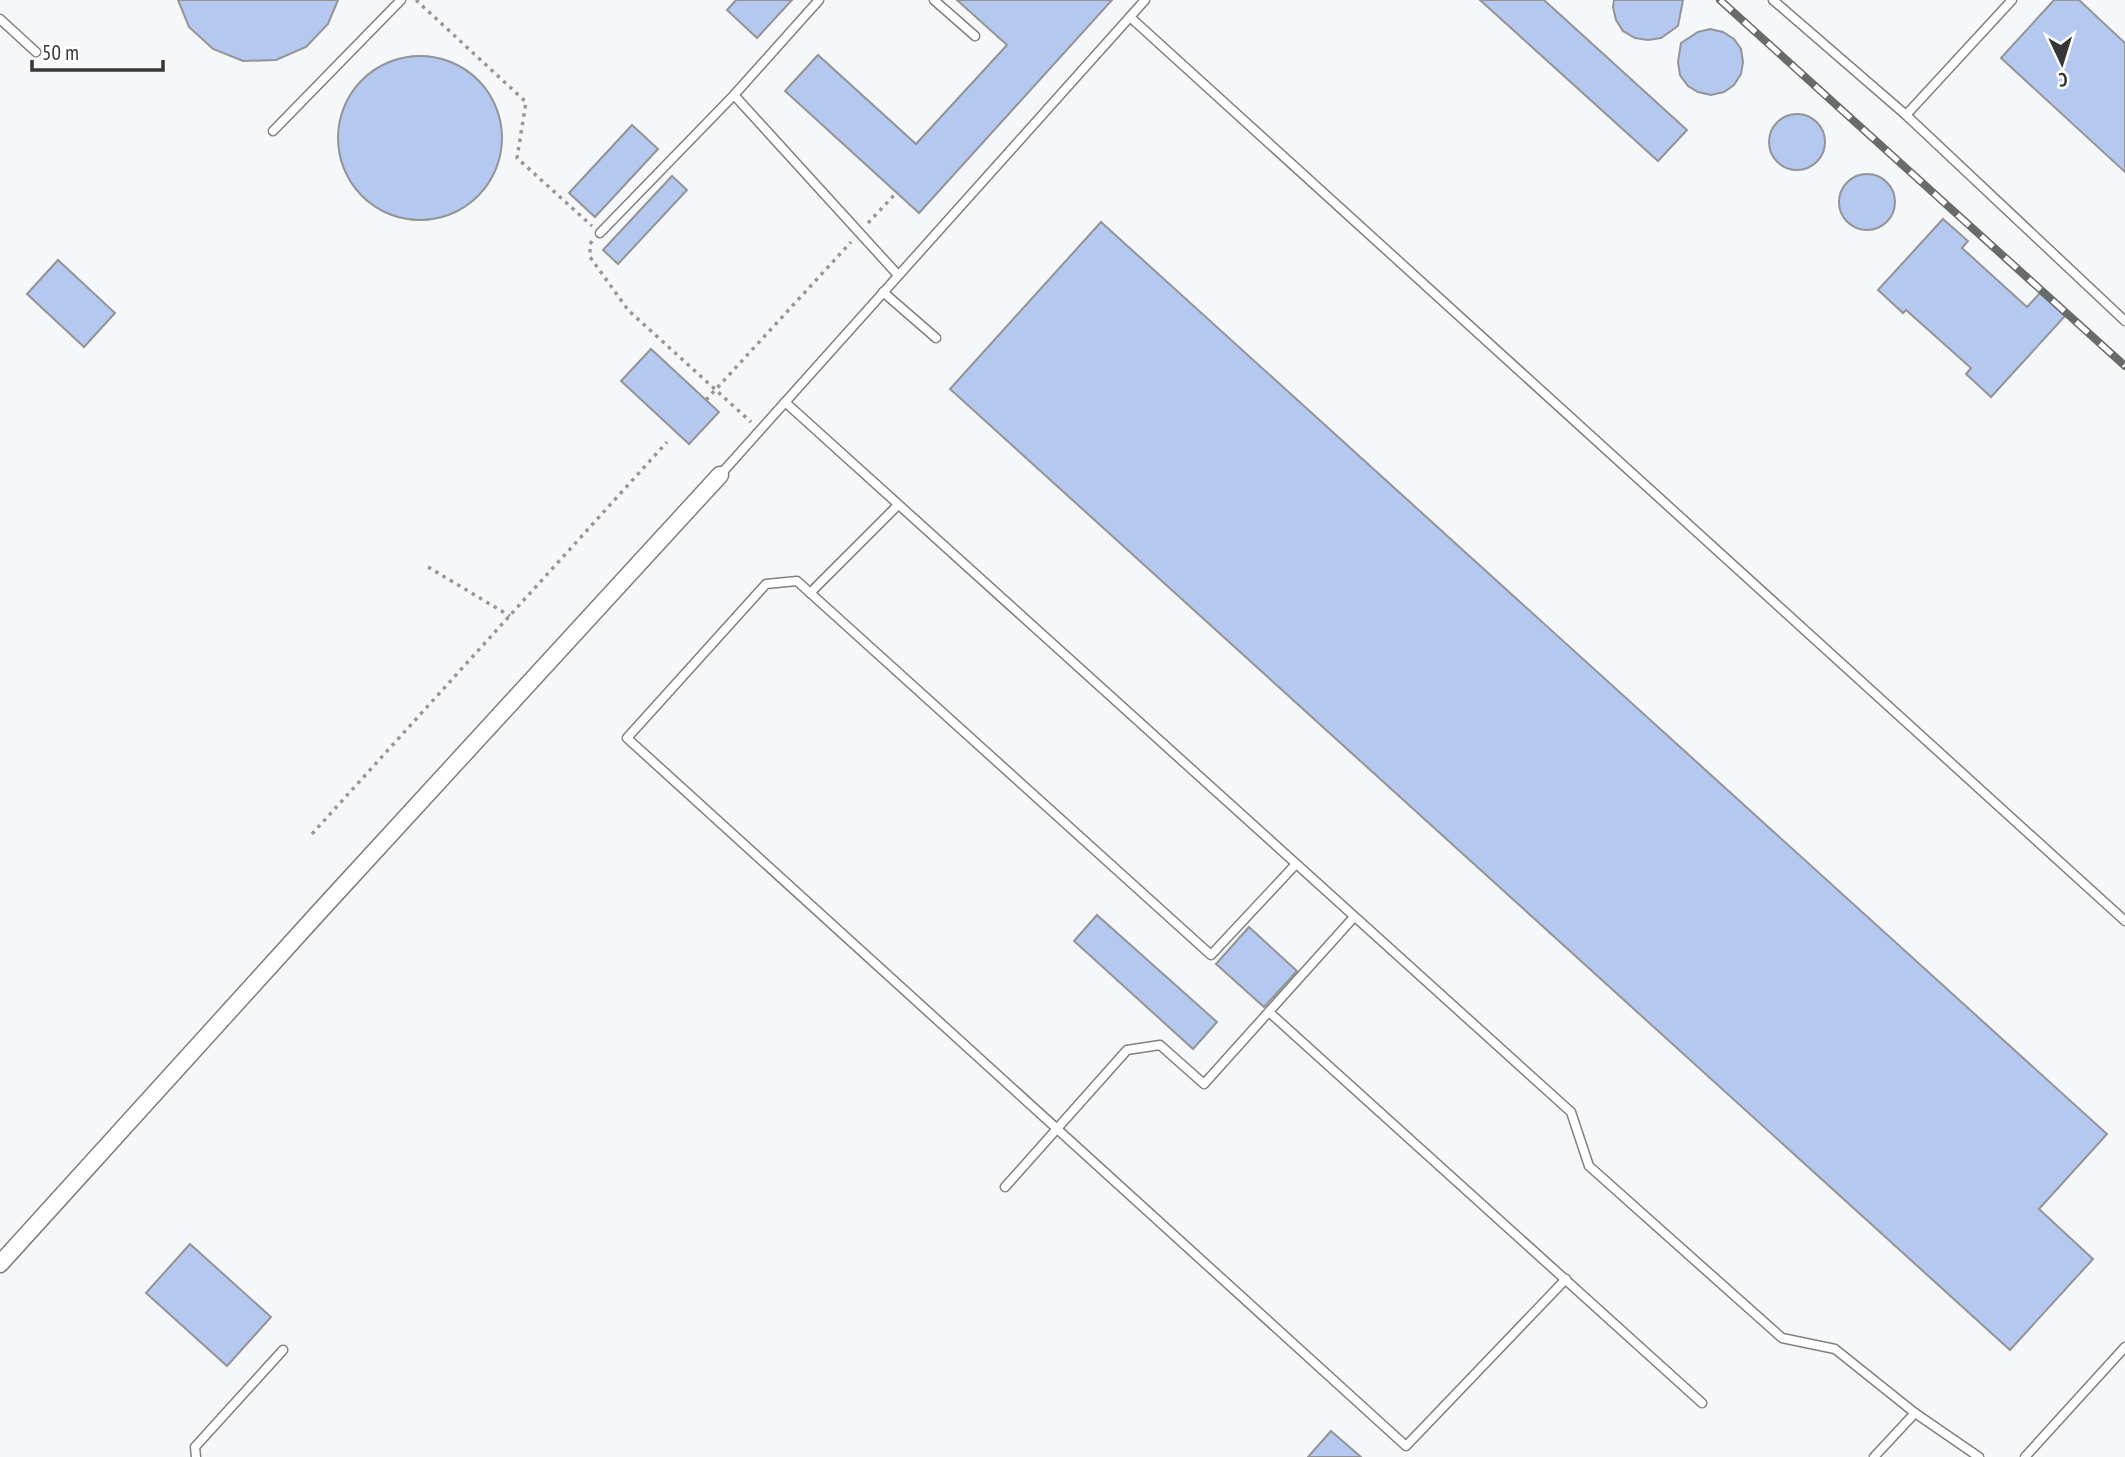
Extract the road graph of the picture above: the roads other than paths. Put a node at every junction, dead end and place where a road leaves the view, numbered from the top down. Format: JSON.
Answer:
{"nodes":[{"id":1,"x":401,"y":0,"type":"edge"},
{"id":2,"x":819,"y":0,"type":"edge"},
{"id":3,"x":934,"y":0,"type":"edge"},
{"id":4,"x":1144,"y":0,"type":"edge"},
{"id":5,"x":1773,"y":0,"type":"edge"},
{"id":6,"x":2012,"y":0,"type":"edge"},
{"id":7,"x":1129,"y":17,"type":"junction"},
{"id":8,"x":0,"y":19,"type":"edge"},
{"id":9,"x":975,"y":36,"type":"dead end"},
{"id":10,"x":36,"y":52,"type":"dead end"},
{"id":11,"x":734,"y":95,"type":"junction"},
{"id":12,"x":1906,"y":116,"type":"junction"},
{"id":13,"x":273,"y":131,"type":"dead end"},
{"id":14,"x":600,"y":233,"type":"road end"},
{"id":15,"x":898,"y":275,"type":"junction"},
{"id":16,"x":883,"y":292,"type":"junction"},
{"id":17,"x":2125,"y":321,"type":"edge"},
{"id":18,"x":936,"y":338,"type":"dead end"},
{"id":19,"x":785,"y":402,"type":"junction"},
{"id":20,"x":720,"y":475,"type":"joint"},
{"id":21,"x":898,"y":505,"type":"junction"},
{"id":22,"x":810,"y":593,"type":"junction"},
{"id":23,"x":1296,"y":864,"type":"junction"},
{"id":24,"x":1354,"y":917,"type":"junction"},
{"id":25,"x":2125,"y":921,"type":"edge"},
{"id":26,"x":1269,"y":1012,"type":"junction"},
{"id":27,"x":1057,"y":1128,"type":"junction"},
{"id":28,"x":1004,"y":1187,"type":"dead end"},
{"id":29,"x":0,"y":1264,"type":"edge"},
{"id":30,"x":1566,"y":1279,"type":"junction"},
{"id":31,"x":2125,"y":1347,"type":"edge"},
{"id":32,"x":283,"y":1350,"type":"dead end"},
{"id":33,"x":1702,"y":1403,"type":"dead end"},
{"id":34,"x":1915,"y":1413,"type":"junction"},
{"id":35,"x":195,"y":1457,"type":"edge"},
{"id":36,"x":1874,"y":1457,"type":"edge"},
{"id":37,"x":1979,"y":1457,"type":"edge"},
{"id":38,"x":2025,"y":1457,"type":"edge"}],
"edges":[{"from":1,"to":13,"type":"lane"},
{"from":2,"to":11,"type":"lane"},
{"from":3,"to":9,"type":"lane"},
{"from":4,"to":7,"type":"lane"},
{"from":5,"to":12,"type":"lane"},
{"from":6,"to":12,"type":"lane"},
{"from":7,"to":15,"type":"lane"},
{"from":7,"to":25,"type":"lane"},
{"from":8,"to":10,"type":"lane"},
{"from":11,"to":14,"type":"lane"},
{"from":11,"to":15,"type":"lane"},
{"from":12,"to":17,"type":"lane"},
{"from":15,"to":16,"type":"lane"},
{"from":16,"to":18,"type":"lane"},
{"from":16,"to":19,"type":"lane"},
{"from":19,"to":20,"type":"lane"},
{"from":19,"to":21,"type":"lane"},
{"from":20,"to":29,"type":"street"},
{"from":21,"to":22,"type":"lane"},
{"from":21,"to":23,"type":"lane"},
{"from":22,"to":23,"type":"lane"},
{"from":22,"to":27,"type":"lane"},
{"from":23,"to":24,"type":"lane"},
{"from":24,"to":26,"type":"lane"},
{"from":24,"to":34,"type":"lane"},
{"from":26,"to":27,"type":"lane"},
{"from":26,"to":30,"type":"lane"},
{"from":27,"to":28,"type":"lane"},
{"from":27,"to":30,"type":"lane"},
{"from":30,"to":33,"type":"lane"},
{"from":31,"to":38,"type":"lane"},
{"from":32,"to":35,"type":"lane"},
{"from":34,"to":36,"type":"lane"},
{"from":34,"to":37,"type":"lane"}]}
